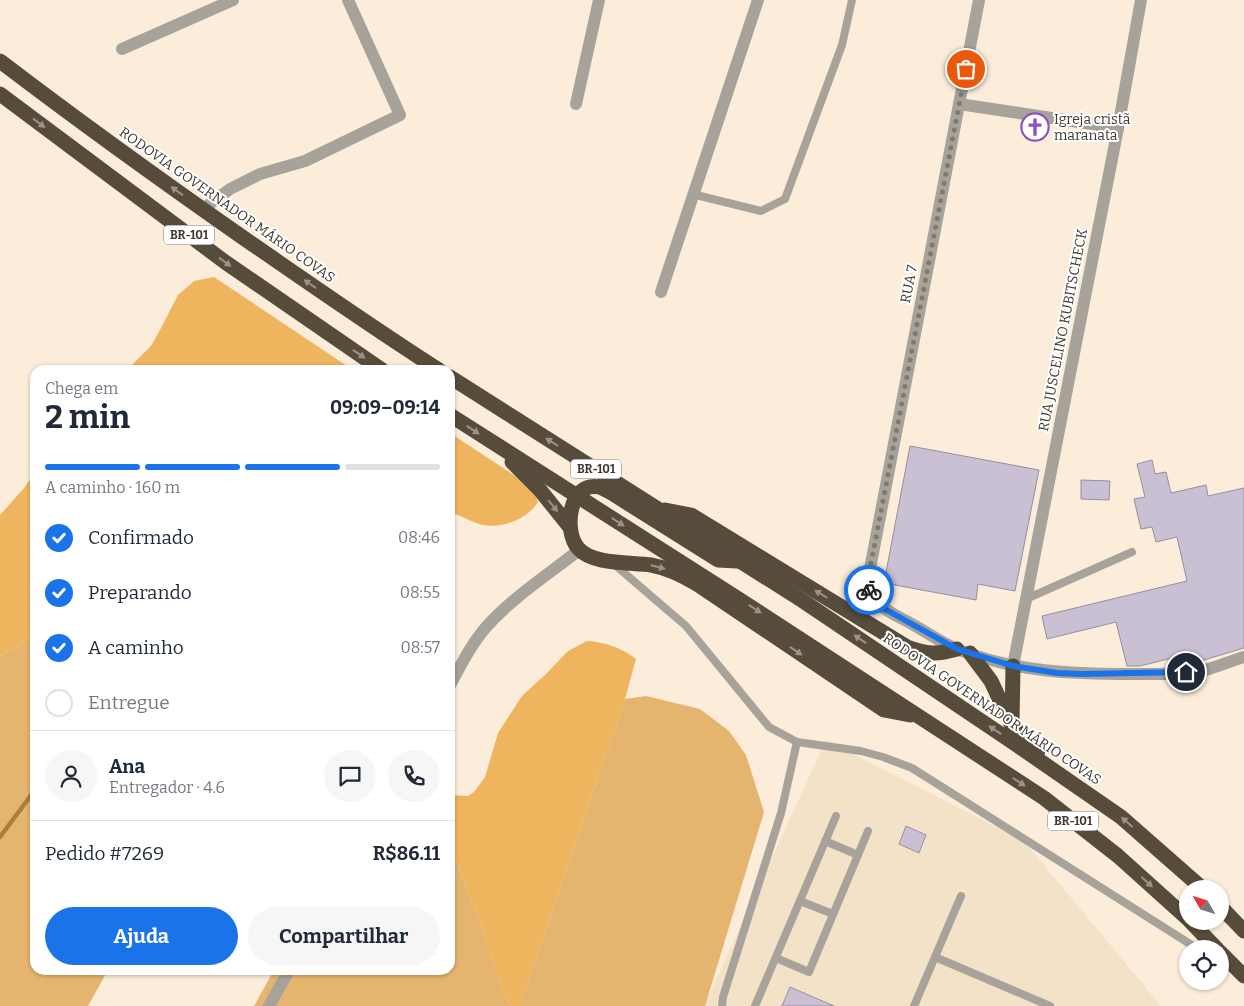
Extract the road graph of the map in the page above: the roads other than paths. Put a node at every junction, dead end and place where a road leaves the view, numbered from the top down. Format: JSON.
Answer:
{"nodes":[{"id":1,"x":233,"y":0,"type":"edge"},
{"id":2,"x":348,"y":0,"type":"edge"},
{"id":3,"x":599,"y":0,"type":"edge"},
{"id":4,"x":758,"y":0,"type":"edge"},
{"id":5,"x":852,"y":0,"type":"edge"},
{"id":6,"x":979,"y":0,"type":"edge"},
{"id":7,"x":1142,"y":0,"type":"edge"},
{"id":8,"x":122,"y":49,"type":"dead end"},
{"id":9,"x":0,"y":61,"type":"edge"},
{"id":10,"x":0,"y":94,"type":"edge"},
{"id":11,"x":576,"y":104,"type":"dead end"},
{"id":12,"x":959,"y":104,"type":"junction"},
{"id":13,"x":1118,"y":128,"type":"junction"},
{"id":14,"x":692,"y":194,"type":"junction"},
{"id":15,"x":203,"y":209,"type":"junction"},
{"id":16,"x":660,"y":292,"type":"dead end"},
{"id":17,"x":375,"y":365,"type":"edge"},
{"id":18,"x":431,"y":365,"type":"edge"},
{"id":19,"x":455,"y":380,"type":"edge"},
{"id":20,"x":455,"y":418,"type":"edge"},
{"id":21,"x":496,"y":445,"type":"junction"},
{"id":22,"x":577,"y":495,"type":"junction"},
{"id":23,"x":659,"y":509,"type":"junction"},
{"id":24,"x":569,"y":526,"type":"junction"},
{"id":25,"x":579,"y":550,"type":"junction"},
{"id":26,"x":1132,"y":552,"type":"dead end"},
{"id":27,"x":610,"y":561,"type":"junction"},
{"id":28,"x":741,"y":562,"type":"junction"},
{"id":29,"x":1026,"y":599,"type":"junction"},
{"id":30,"x":963,"y":651,"type":"junction"},
{"id":31,"x":1244,"y":656,"type":"edge"},
{"id":32,"x":1013,"y":666,"type":"junction"},
{"id":33,"x":455,"y":676,"type":"edge"},
{"id":34,"x":919,"y":716,"type":"junction"},
{"id":35,"x":1012,"y":726,"type":"junction"},
{"id":36,"x":797,"y":742,"type":"junction"},
{"id":37,"x":1053,"y":770,"type":"junction"},
{"id":38,"x":836,"y":816,"type":"dead end"},
{"id":39,"x":868,"y":831,"type":"dead end"},
{"id":40,"x":825,"y":841,"type":"junction"},
{"id":41,"x":858,"y":855,"type":"junction"},
{"id":42,"x":1193,"y":880,"type":"edge"},
{"id":43,"x":961,"y":896,"type":"dead end"},
{"id":44,"x":800,"y":901,"type":"junction"},
{"id":45,"x":1179,"y":911,"type":"edge"},
{"id":46,"x":833,"y":914,"type":"junction"},
{"id":47,"x":1229,"y":915,"type":"edge"},
{"id":48,"x":1199,"y":930,"type":"edge"},
{"id":49,"x":1244,"y":931,"type":"edge"},
{"id":50,"x":1184,"y":940,"type":"edge"},
{"id":51,"x":1208,"y":940,"type":"edge"},
{"id":52,"x":935,"y":957,"type":"junction"},
{"id":53,"x":776,"y":958,"type":"junction"},
{"id":54,"x":1229,"y":961,"type":"edge"},
{"id":55,"x":1229,"y":968,"type":"edge"},
{"id":56,"x":286,"y":975,"type":"edge"},
{"id":57,"x":1244,"y":977,"type":"edge"},
{"id":58,"x":269,"y":1006,"type":"edge"},
{"id":59,"x":722,"y":1006,"type":"edge"},
{"id":60,"x":755,"y":1006,"type":"edge"},
{"id":61,"x":914,"y":1006,"type":"edge"},
{"id":62,"x":1050,"y":1006,"type":"edge"}],
"edges":[{"from":1,"to":8,"type":"street"},
{"from":2,"to":15,"type":"street"},
{"from":3,"to":11,"type":"street"},
{"from":4,"to":14,"type":"street"},
{"from":5,"to":14,"type":"lane"},
{"from":6,"to":12,"type":"street","name":"RUA 7"},
{"from":7,"to":13,"type":"street","name":"RUA JUSCELINO KUBITSCHECK"},
{"from":15,"to":9,"type":"highway","name":"RODOVIA GOVERNADOR MÁRIO COVAS","number":"BR-101","one_way":true},
{"from":10,"to":17,"type":"highway","number":"BR-101","one_way":true},
{"from":12,"to":13,"type":"street"},
{"from":12,"to":30,"type":"street","name":"RUA 7"},
{"from":13,"to":29,"type":"street","name":"RUA JUSCELINO KUBITSCHECK"},
{"from":14,"to":16,"type":"street"},
{"from":18,"to":15,"type":"highway","name":"RODOVIA GOVERNADOR MÁRIO COVAS","number":"BR-101","one_way":true},
{"from":23,"to":19,"type":"highway","name":"RODOVIA GOVERNADOR MÁRIO COVAS","number":"BR-101","one_way":true},
{"from":20,"to":21,"type":"highway","one_way":true},
{"from":21,"to":22,"type":"highway"},
{"from":21,"to":24,"type":"highway","one_way":true},
{"from":22,"to":24,"type":"highway"},
{"from":22,"to":28,"type":"highway"},
{"from":22,"to":34,"type":"highway","number":"BR-101","one_way":true},
{"from":23,"to":28,"type":"highway","name":"RODOVIA GOVERNADOR MÁRIO COVAS","number":"BR-101"},
{"from":30,"to":23,"type":"highway","one_way":true},
{"from":24,"to":25,"type":"highway"},
{"from":25,"to":27,"type":"highway"},
{"from":25,"to":33,"type":"street"},
{"from":26,"to":29,"type":"lane"},
{"from":27,"to":34,"type":"highway","one_way":true},
{"from":27,"to":36,"type":"lane"},
{"from":37,"to":28,"type":"highway","name":"RODOVIA GOVERNADOR MÁRIO COVAS","number":"BR-101","one_way":true},
{"from":29,"to":32,"type":"street","name":"RUA JUSCELINO KUBITSCHECK"},
{"from":30,"to":32,"type":"street","name":"RUA 7"},
{"from":30,"to":35,"type":"highway"},
{"from":31,"to":32,"type":"street","name":"RUA 7"},
{"from":32,"to":35,"type":"highway"},
{"from":34,"to":45,"type":"highway","number":"BR-101","one_way":true},
{"from":35,"to":37,"type":"highway"},
{"from":36,"to":50,"type":"lane"},
{"from":36,"to":59,"type":"lane"},
{"from":42,"to":37,"type":"highway","name":"RODOVIA GOVERNADOR MÁRIO COVAS","number":"BR-101","one_way":true},
{"from":38,"to":40,"type":"lane"},
{"from":39,"to":41,"type":"lane"},
{"from":40,"to":41,"type":"lane"},
{"from":40,"to":44,"type":"lane"},
{"from":41,"to":46,"type":"lane"},
{"from":43,"to":52,"type":"lane"},
{"from":44,"to":46,"type":"lane"},
{"from":44,"to":53,"type":"lane"},
{"from":46,"to":53,"type":"lane"},
{"from":47,"to":49,"type":"highway"},
{"from":48,"to":51,"type":"highway","number":"BR-101"},
{"from":52,"to":61,"type":"lane"},
{"from":52,"to":62,"type":"lane"},
{"from":53,"to":60,"type":"lane"},
{"from":54,"to":57,"type":"highway"},
{"from":55,"to":57,"type":"lane"},
{"from":56,"to":58,"type":"street"}]}
